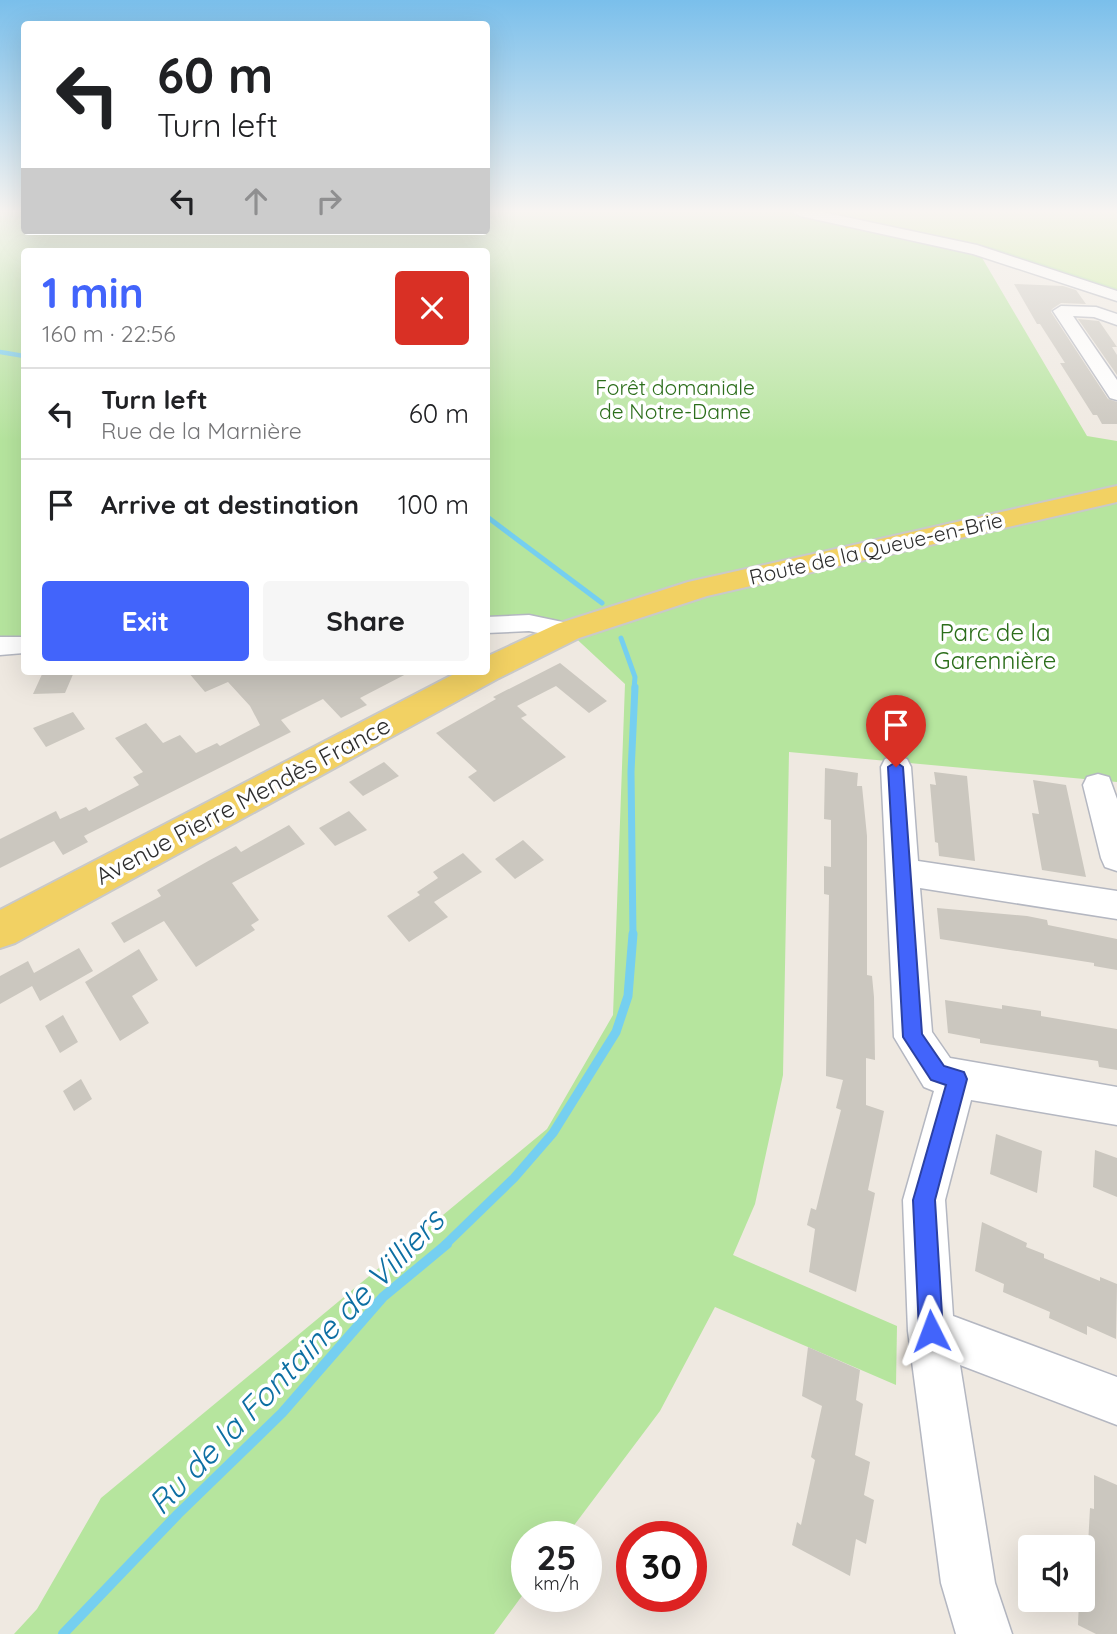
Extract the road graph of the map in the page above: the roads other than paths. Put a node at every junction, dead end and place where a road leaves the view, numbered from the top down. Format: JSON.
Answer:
{"nodes":[{"id":1,"x":1046,"y":288,"type":"edge"},
{"id":2,"x":1093,"y":288,"type":"edge"},
{"id":3,"x":1117,"y":296,"type":"edge"},
{"id":4,"x":1054,"y":300,"type":"junction"},
{"id":5,"x":1117,"y":320,"type":"edge"},
{"id":6,"x":1117,"y":394,"type":"edge"},
{"id":7,"x":1117,"y":494,"type":"edge"},
{"id":8,"x":636,"y":609,"type":"joint"},
{"id":9,"x":490,"y":625,"type":"edge"},
{"id":10,"x":568,"y":631,"type":"junction"},
{"id":11,"x":21,"y":645,"type":"edge"},
{"id":12,"x":0,"y":646,"type":"edge"},
{"id":13,"x":490,"y":670,"type":"edge"},
{"id":14,"x":480,"y":675,"type":"edge"},
{"id":15,"x":896,"y":767,"type":"dead end"},
{"id":16,"x":1098,"y":785,"type":"dead end"},
{"id":17,"x":1117,"y":858,"type":"edge"},
{"id":18,"x":902,"y":872,"type":"junction"},
{"id":19,"x":1117,"y":905,"type":"edge"},
{"id":20,"x":0,"y":930,"type":"edge"},
{"id":21,"x":957,"y":1079,"type":"junction"},
{"id":22,"x":1117,"y":1106,"type":"edge"},
{"id":23,"x":931,"y":1331,"type":"junction"},
{"id":24,"x":1117,"y":1401,"type":"edge"},
{"id":25,"x":984,"y":1634,"type":"edge"}],
"edges":[{"from":1,"to":4,"type":"street"},
{"from":2,"to":3,"type":"street"},
{"from":4,"to":5,"type":"street"},
{"from":4,"to":6,"type":"street"},
{"from":7,"to":8,"type":"main road","name":"Route de la Queue-en-Brie"},
{"from":8,"to":10,"type":"main road","name":"Avenue Pierre Mendès France"},
{"from":9,"to":10,"type":"street"},
{"from":10,"to":13,"type":"main road","name":"Avenue Pierre Mendès France"},
{"from":11,"to":12,"type":"street"},
{"from":14,"to":20,"type":"main road","name":"Avenue Pierre Mendès France"},
{"from":15,"to":18,"type":"street"},
{"from":16,"to":17,"type":"street"},
{"from":18,"to":19,"type":"street"},
{"from":18,"to":21,"type":"street"},
{"from":21,"to":22,"type":"street"},
{"from":21,"to":23,"type":"street"},
{"from":23,"to":24,"type":"street"},
{"from":23,"to":25,"type":"street"}]}
